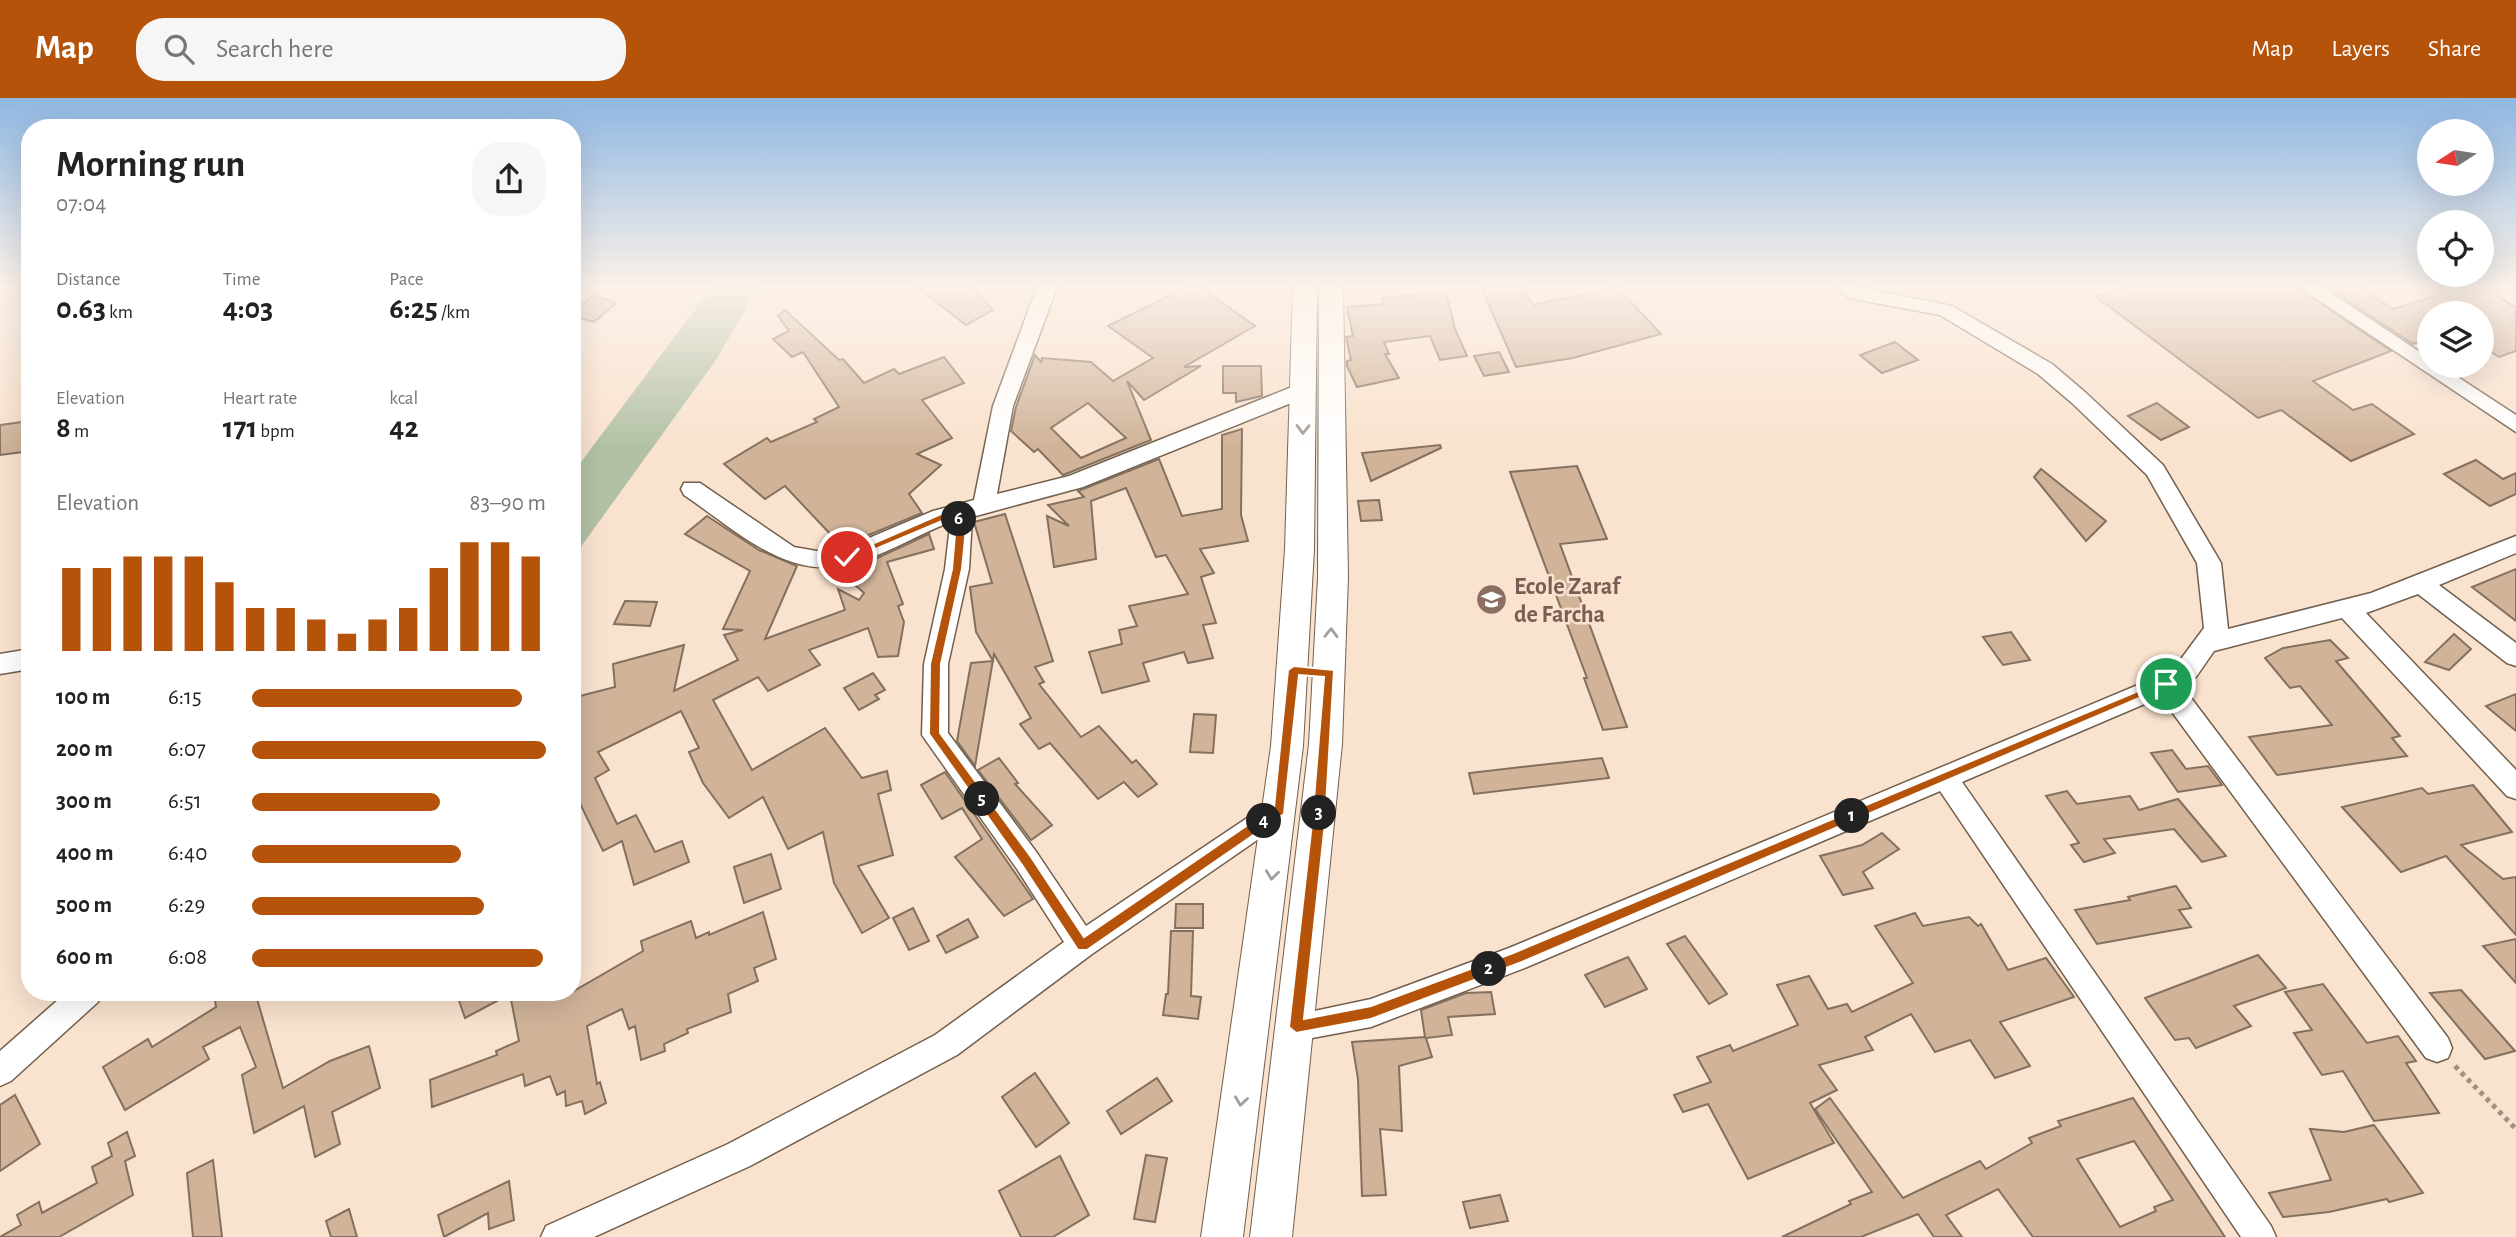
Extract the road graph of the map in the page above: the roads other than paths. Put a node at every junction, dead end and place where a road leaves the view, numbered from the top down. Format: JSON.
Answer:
{"nodes":[{"id":1,"x":1027,"y":340,"type":"edge"},
{"id":2,"x":1304,"y":340,"type":"edge"},
{"id":3,"x":1331,"y":340,"type":"edge"},
{"id":4,"x":1999,"y":340,"type":"edge"},
{"id":5,"x":2389,"y":340,"type":"edge"},
{"id":6,"x":1304,"y":390,"type":"junction"},
{"id":7,"x":2516,"y":425,"type":"edge"},
{"id":8,"x":692,"y":489,"type":"dead end"},
{"id":9,"x":984,"y":506,"type":"junction"},
{"id":10,"x":941,"y":517,"type":"junction"},
{"id":11,"x":2516,"y":544,"type":"edge"},
{"id":12,"x":2420,"y":583,"type":"junction"},
{"id":13,"x":2347,"y":608,"type":"junction"},
{"id":14,"x":2205,"y":644,"type":"junction"},
{"id":15,"x":2516,"y":656,"type":"edge"},
{"id":16,"x":21,"y":660,"type":"edge"},
{"id":17,"x":0,"y":664,"type":"edge"},
{"id":18,"x":1294,"y":670,"type":"junction"},
{"id":19,"x":1330,"y":673,"type":"junction"},
{"id":20,"x":2166,"y":684,"type":"junction"},
{"id":21,"x":1944,"y":776,"type":"junction"},
{"id":22,"x":2516,"y":788,"type":"edge"},
{"id":23,"x":1280,"y":810,"type":"junction"},
{"id":24,"x":1082,"y":945,"type":"junction"},
{"id":25,"x":78,"y":1001,"type":"edge"},
{"id":26,"x":1296,"y":1027,"type":"junction"},
{"id":27,"x":2437,"y":1048,"type":"road end"},
{"id":28,"x":0,"y":1071,"type":"edge"},
{"id":29,"x":557,"y":1237,"type":"edge"},
{"id":30,"x":1222,"y":1237,"type":"edge"},
{"id":31,"x":1271,"y":1237,"type":"edge"},
{"id":32,"x":2260,"y":1237,"type":"edge"}],
"edges":[{"from":1,"to":9,"type":"street"},
{"from":2,"to":6,"type":"street"},
{"from":19,"to":3,"type":"street","one_way":true},
{"from":4,"to":14,"type":"street"},
{"from":5,"to":7,"type":"street"},
{"from":6,"to":9,"type":"street"},
{"from":6,"to":18,"type":"street","one_way":true},
{"from":8,"to":10,"type":"street"},
{"from":9,"to":10,"type":"street"},
{"from":10,"to":24,"type":"street"},
{"from":11,"to":12,"type":"street"},
{"from":12,"to":13,"type":"street"},
{"from":12,"to":15,"type":"street"},
{"from":13,"to":14,"type":"street"},
{"from":13,"to":22,"type":"street"},
{"from":14,"to":20,"type":"street"},
{"from":16,"to":17,"type":"street"},
{"from":18,"to":19,"type":"street"},
{"from":18,"to":23,"type":"street"},
{"from":19,"to":26,"type":"street"},
{"from":20,"to":21,"type":"street"},
{"from":20,"to":27,"type":"street"},
{"from":21,"to":26,"type":"street"},
{"from":21,"to":32,"type":"street"},
{"from":23,"to":24,"type":"street"},
{"from":23,"to":30,"type":"street","one_way":true},
{"from":24,"to":29,"type":"street"},
{"from":25,"to":28,"type":"street"},
{"from":26,"to":31,"type":"street"}]}
